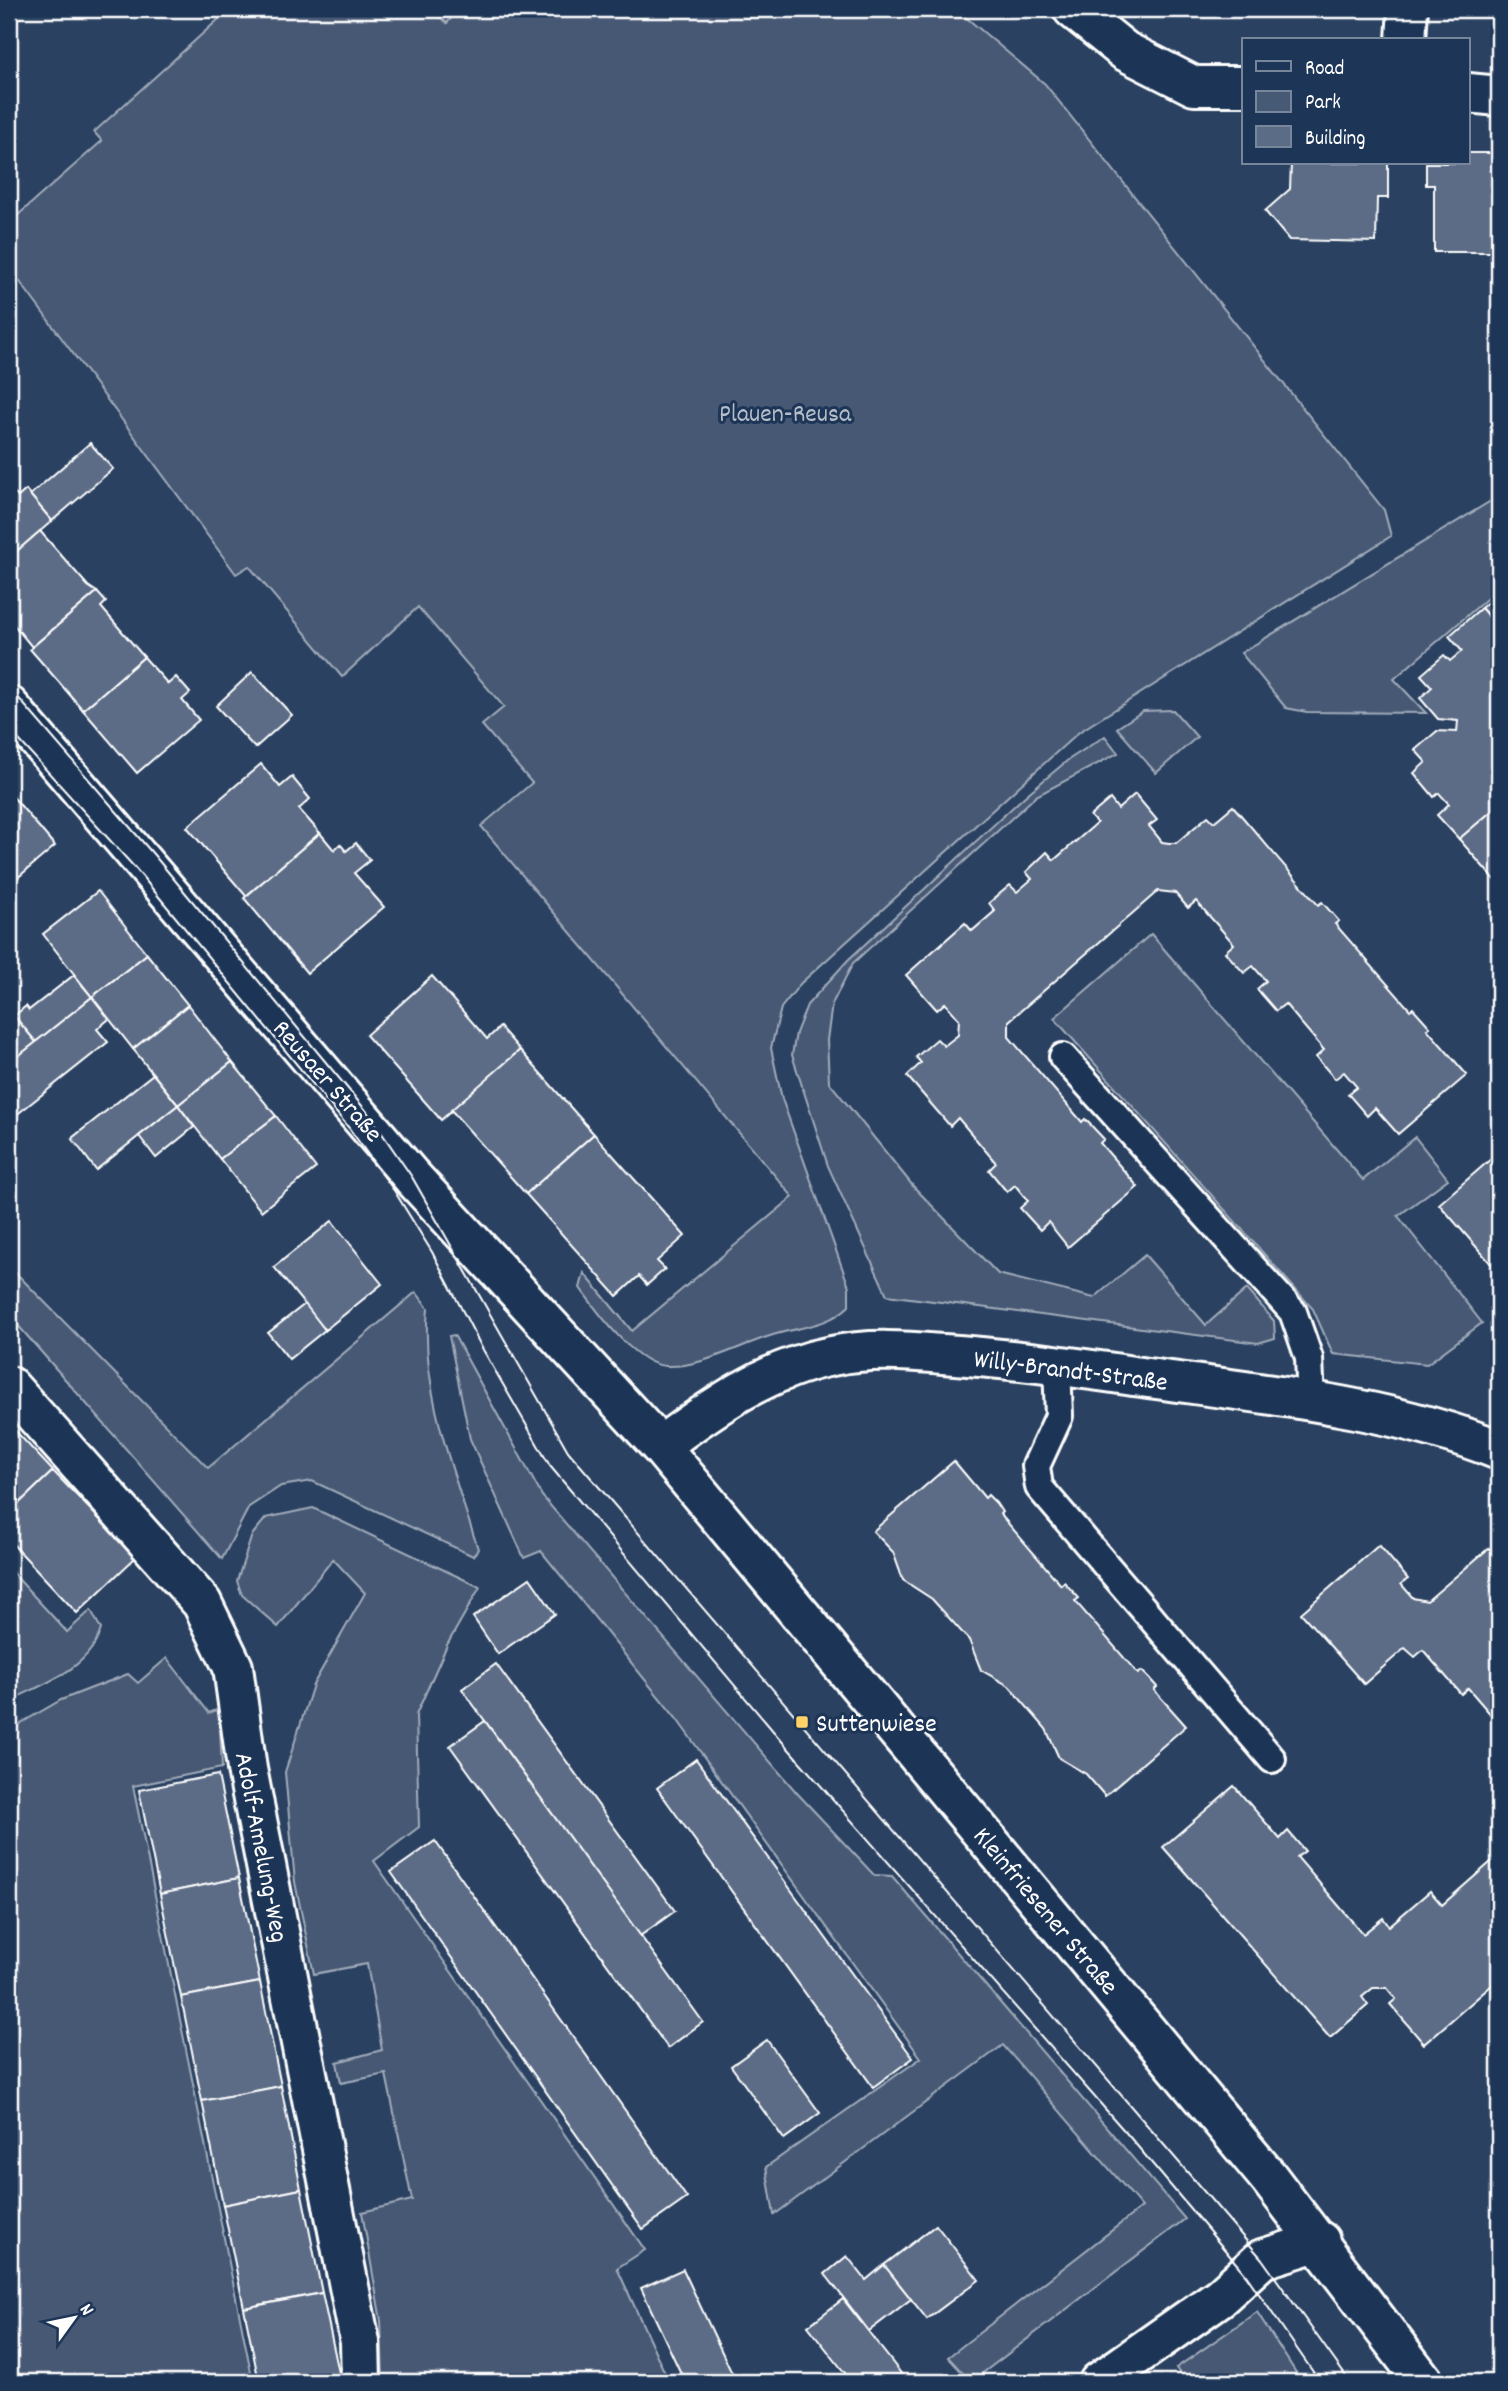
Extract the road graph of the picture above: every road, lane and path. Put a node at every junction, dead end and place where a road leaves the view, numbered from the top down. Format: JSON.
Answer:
{"nodes":[{"id":1,"x":1073,"y":9,"type":"edge"},
{"id":2,"x":1408,"y":9,"type":"edge"},
{"id":3,"x":1406,"y":38,"type":"edge"},
{"id":4,"x":1242,"y":86,"type":"edge"},
{"id":5,"x":1470,"y":93,"type":"edge"},
{"id":6,"x":1499,"y":96,"type":"edge"},
{"id":7,"x":9,"y":706,"type":"edge"},
{"id":8,"x":1063,"y":1057,"type":"dead end"},
{"id":9,"x":1057,"y":1365,"type":"junction"},
{"id":10,"x":9,"y":1386,"type":"edge"},
{"id":11,"x":1311,"y":1402,"type":"junction"},
{"id":12,"x":660,"y":1446,"type":"junction"},
{"id":13,"x":1499,"y":1450,"type":"edge"},
{"id":14,"x":1272,"y":1759,"type":"dead end"},
{"id":15,"x":1320,"y":2241,"type":"junction"},
{"id":16,"x":361,"y":2382,"type":"edge"},
{"id":17,"x":1099,"y":2382,"type":"edge"},
{"id":18,"x":1424,"y":2382,"type":"edge"}],
"edges":[{"from":1,"to":4,"type":"street"},
{"from":2,"to":3,"type":"street"},
{"from":5,"to":6,"type":"street"},
{"from":7,"to":12,"type":"street","name":"Reusaer Straße"},
{"from":8,"to":11,"type":"lane"},
{"from":9,"to":11,"type":"street","name":"Willy-Brandt-Straße"},
{"from":9,"to":12,"type":"street","name":"Willy-Brandt-Straße"},
{"from":9,"to":14,"type":"lane"},
{"from":10,"to":16,"type":"street","name":"Adolf-Amelung-Weg"},
{"from":11,"to":13,"type":"street","name":"Willy-Brandt-Straße"},
{"from":12,"to":15,"type":"street","name":"Kleinfriesener Straße"},
{"from":15,"to":17,"type":"street"},
{"from":15,"to":18,"type":"street","name":"Kleinfriesener Straße"}]}
